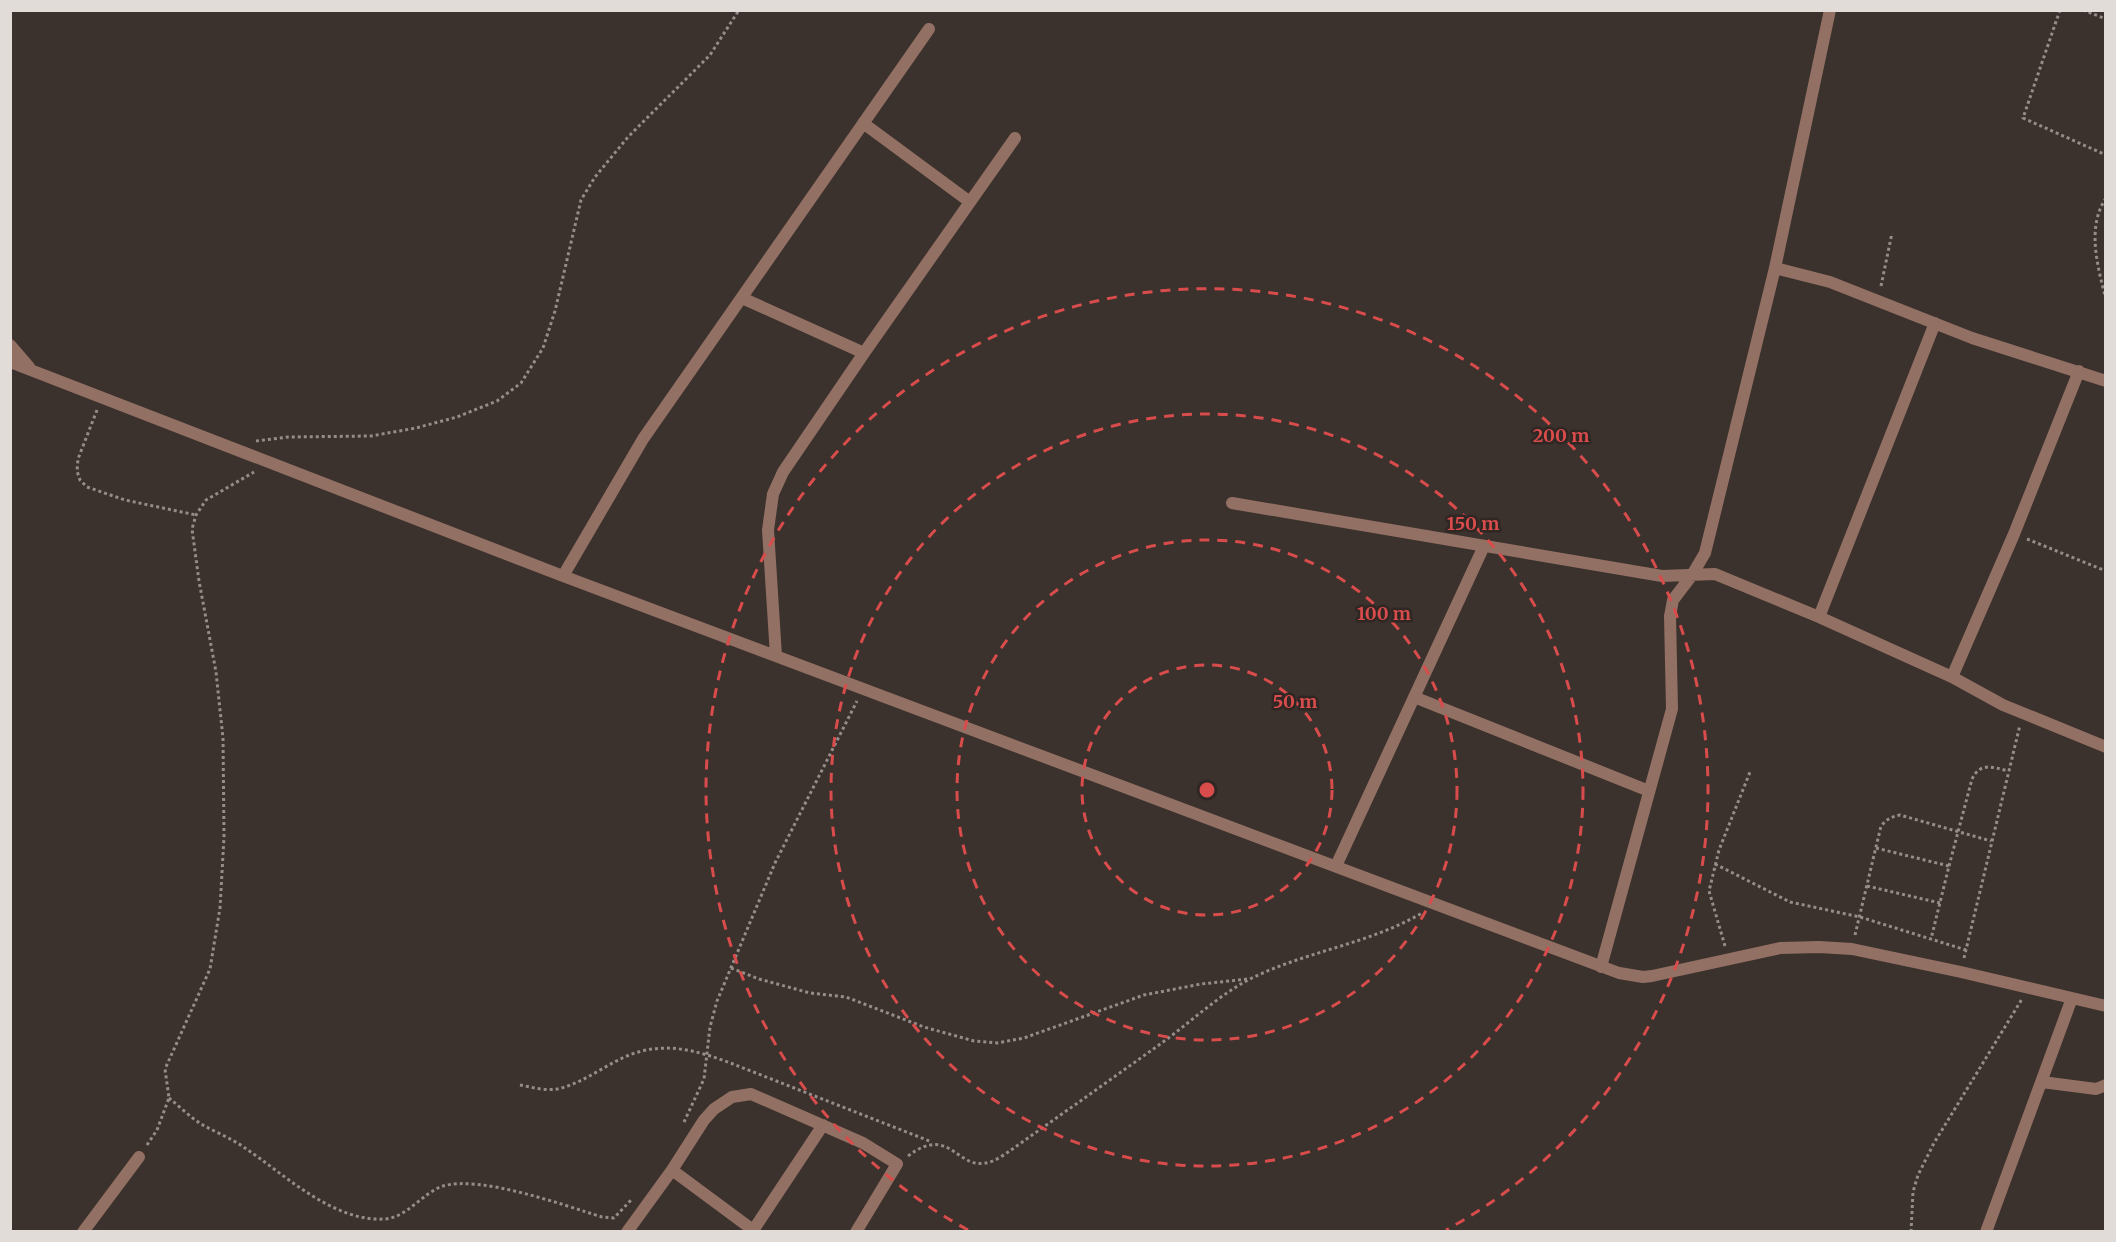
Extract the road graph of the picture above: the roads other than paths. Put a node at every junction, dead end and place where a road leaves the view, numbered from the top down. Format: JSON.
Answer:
{"nodes":[{"id":1,"x":1830,"y":10,"type":"edge"},
{"id":2,"x":929,"y":29,"type":"dead end"},
{"id":3,"x":863,"y":123,"type":"junction"},
{"id":4,"x":1015,"y":138,"type":"dead end"},
{"id":5,"x":970,"y":202,"type":"junction"},
{"id":6,"x":1775,"y":268,"type":"junction"},
{"id":7,"x":742,"y":298,"type":"junction"},
{"id":8,"x":1935,"y":323,"type":"junction"},
{"id":9,"x":10,"y":345,"type":"edge"},
{"id":10,"x":864,"y":352,"type":"junction"},
{"id":11,"x":10,"y":362,"type":"edge"},
{"id":12,"x":30,"y":368,"type":"junction"},
{"id":13,"x":2079,"y":371,"type":"junction"},
{"id":14,"x":2106,"y":381,"type":"edge"},
{"id":15,"x":1232,"y":502,"type":"dead end"},
{"id":16,"x":1484,"y":546,"type":"junction"},
{"id":17,"x":1692,"y":575,"type":"junction"},
{"id":18,"x":563,"y":576,"type":"junction"},
{"id":19,"x":1819,"y":617,"type":"junction"},
{"id":20,"x":776,"y":656,"type":"junction"},
{"id":21,"x":1952,"y":677,"type":"junction"},
{"id":22,"x":1414,"y":697,"type":"junction"},
{"id":23,"x":2106,"y":747,"type":"edge"},
{"id":24,"x":1649,"y":791,"type":"junction"},
{"id":25,"x":1336,"y":866,"type":"junction"},
{"id":26,"x":1601,"y":967,"type":"junction"},
{"id":27,"x":2072,"y":998,"type":"junction"},
{"id":28,"x":2106,"y":1006,"type":"edge"},
{"id":29,"x":2042,"y":1082,"type":"junction"},
{"id":30,"x":2106,"y":1085,"type":"edge"},
{"id":31,"x":823,"y":1125,"type":"junction"},
{"id":32,"x":140,"y":1156,"type":"road end"},
{"id":33,"x":672,"y":1170,"type":"junction"},
{"id":34,"x":753,"y":1231,"type":"edge"},
{"id":35,"x":83,"y":1232,"type":"edge"},
{"id":36,"x":627,"y":1232,"type":"edge"},
{"id":37,"x":856,"y":1232,"type":"edge"},
{"id":38,"x":1986,"y":1232,"type":"edge"}],
"edges":[{"from":1,"to":6,"type":"street"},
{"from":2,"to":3,"type":"street"},
{"from":3,"to":5,"type":"street"},
{"from":3,"to":7,"type":"street"},
{"from":4,"to":5,"type":"street"},
{"from":5,"to":10,"type":"street"},
{"from":6,"to":8,"type":"street"},
{"from":6,"to":17,"type":"street"},
{"from":7,"to":10,"type":"street"},
{"from":7,"to":18,"type":"street"},
{"from":8,"to":13,"type":"street"},
{"from":8,"to":19,"type":"street"},
{"from":9,"to":12,"type":"street"},
{"from":10,"to":20,"type":"street"},
{"from":11,"to":12,"type":"street"},
{"from":12,"to":18,"type":"street"},
{"from":13,"to":14,"type":"street"},
{"from":13,"to":21,"type":"street"},
{"from":15,"to":16,"type":"street"},
{"from":16,"to":17,"type":"street"},
{"from":16,"to":22,"type":"street"},
{"from":17,"to":19,"type":"street"},
{"from":17,"to":24,"type":"street"},
{"from":18,"to":20,"type":"street"},
{"from":19,"to":21,"type":"street"},
{"from":20,"to":25,"type":"street"},
{"from":21,"to":23,"type":"street"},
{"from":22,"to":24,"type":"street"},
{"from":22,"to":25,"type":"street"},
{"from":24,"to":26,"type":"street"},
{"from":25,"to":26,"type":"street"},
{"from":26,"to":27,"type":"street"},
{"from":27,"to":28,"type":"street"},
{"from":27,"to":29,"type":"street"},
{"from":29,"to":30,"type":"street"},
{"from":29,"to":38,"type":"street"},
{"from":31,"to":33,"type":"street"},
{"from":31,"to":34,"type":"street"},
{"from":31,"to":37,"type":"street"},
{"from":32,"to":35,"type":"street"},
{"from":33,"to":34,"type":"street"},
{"from":33,"to":36,"type":"street"}]}
